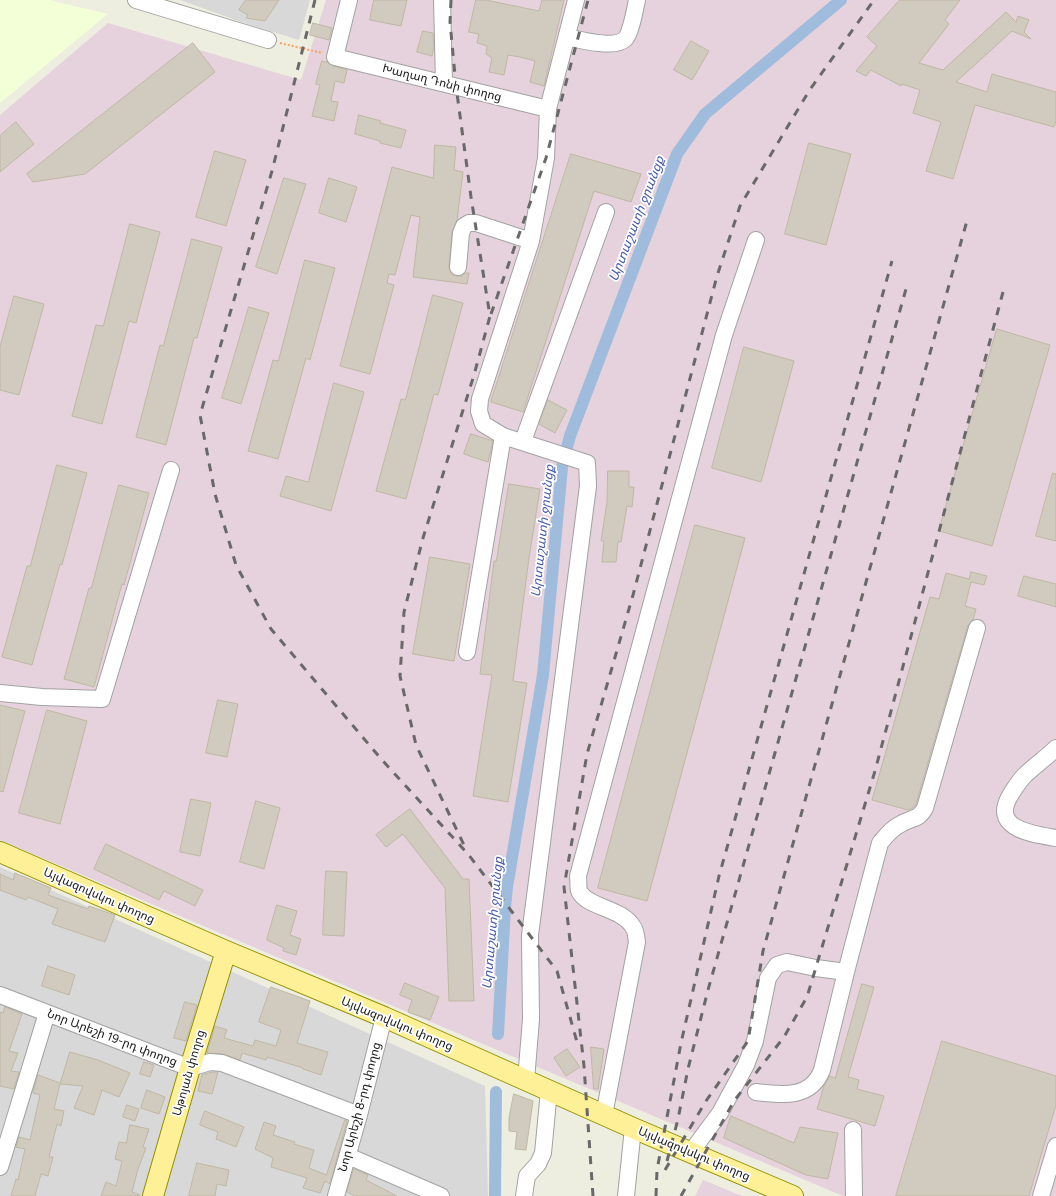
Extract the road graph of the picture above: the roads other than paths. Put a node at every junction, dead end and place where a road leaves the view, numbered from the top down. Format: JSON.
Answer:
{"nodes":[{"id":1,"x":136,"y":0,"type":"edge"},
{"id":2,"x":349,"y":0,"type":"edge"},
{"id":3,"x":442,"y":0,"type":"edge"},
{"id":4,"x":576,"y":0,"type":"edge"},
{"id":5,"x":637,"y":0,"type":"edge"},
{"id":6,"x":567,"y":37,"type":"junction"},
{"id":7,"x":268,"y":40,"type":"road end"},
{"id":8,"x":444,"y":83,"type":"junction"},
{"id":9,"x":548,"y":109,"type":"junction"},
{"id":10,"x":606,"y":212,"type":"dead end"},
{"id":11,"x":756,"y":240,"type":"dead end"},
{"id":12,"x":531,"y":241,"type":"junction"},
{"id":13,"x":458,"y":267,"type":"dead end"},
{"id":14,"x":503,"y":436,"type":"junction"},
{"id":15,"x":523,"y":441,"type":"junction"},
{"id":16,"x":171,"y":470,"type":"dead end"},
{"id":17,"x":977,"y":628,"type":"dead end"},
{"id":18,"x":467,"y":652,"type":"dead end"},
{"id":19,"x":0,"y":692,"type":"edge"},
{"id":20,"x":1056,"y":748,"type":"edge"},
{"id":21,"x":1056,"y":838,"type":"edge"},
{"id":22,"x":0,"y":852,"type":"edge"},
{"id":23,"x":226,"y":951,"type":"junction"},
{"id":24,"x":846,"y":972,"type":"junction"},
{"id":25,"x":0,"y":995,"type":"edge"},
{"id":26,"x":47,"y":1013,"type":"junction"},
{"id":27,"x":384,"y":1017,"type":"junction"},
{"id":28,"x":190,"y":1068,"type":"junction"},
{"id":29,"x":526,"y":1080,"type":"junction"},
{"id":30,"x":549,"y":1091,"type":"junction"},
{"id":31,"x":756,"y":1092,"type":"dead end"},
{"id":32,"x":359,"y":1115,"type":"junction"},
{"id":33,"x":604,"y":1115,"type":"junction"},
{"id":34,"x":633,"y":1128,"type":"junction"},
{"id":35,"x":853,"y":1130,"type":"dead end"},
{"id":36,"x":1056,"y":1146,"type":"edge"},
{"id":37,"x":691,"y":1152,"type":"junction"},
{"id":38,"x":348,"y":1156,"type":"junction"},
{"id":39,"x":0,"y":1167,"type":"edge"},
{"id":40,"x":153,"y":1196,"type":"edge"},
{"id":41,"x":336,"y":1196,"type":"edge"},
{"id":42,"x":441,"y":1196,"type":"edge"},
{"id":43,"x":524,"y":1196,"type":"edge"},
{"id":44,"x":626,"y":1196,"type":"edge"},
{"id":45,"x":793,"y":1196,"type":"edge"},
{"id":46,"x":854,"y":1196,"type":"edge"},
{"id":47,"x":1041,"y":1196,"type":"edge"}],
"edges":[{"from":1,"to":7,"type":"street"},
{"from":2,"to":8,"type":"street","name":"Խաղաղ Դոնի փողոց"},
{"from":3,"to":8,"type":"street"},
{"from":4,"to":6,"type":"street"},
{"from":5,"to":6,"type":"street"},
{"from":6,"to":9,"type":"street"},
{"from":8,"to":9,"type":"street","name":"Խաղաղ Դոնի փողոց"},
{"from":9,"to":12,"type":"street"},
{"from":10,"to":15,"type":"street"},
{"from":11,"to":33,"type":"street"},
{"from":12,"to":13,"type":"street"},
{"from":12,"to":14,"type":"street"},
{"from":14,"to":15,"type":"street"},
{"from":14,"to":18,"type":"street"},
{"from":15,"to":29,"type":"street"},
{"from":16,"to":19,"type":"street"},
{"from":17,"to":24,"type":"street"},
{"from":20,"to":21,"type":"street"},
{"from":22,"to":23,"type":"main road","name":"Այվազովսկու փողոց"},
{"from":23,"to":27,"type":"main road","name":"Այվազովսկու փողոց"},
{"from":23,"to":28,"type":"main road","name":"Աթոյան փողոց"},
{"from":24,"to":31,"type":"street"},
{"from":24,"to":37,"type":"street"},
{"from":25,"to":26,"type":"street","name":"Նոր Արեշի 19-րդ փողոց"},
{"from":26,"to":28,"type":"street","name":"Նոր Արեշի 19-րդ փողոց"},
{"from":26,"to":39,"type":"street"},
{"from":27,"to":29,"type":"main road","name":"Այվազովսկու փողոց"},
{"from":27,"to":32,"type":"street","name":"Նոր Արեշի 8-րդ փողոց"},
{"from":28,"to":32,"type":"street","name":"Նոր Արեշի 19-րդ փողոց"},
{"from":28,"to":40,"type":"main road","name":"Աթոյան փողոց"},
{"from":29,"to":30,"type":"main road","name":"Այվազովսկու փողոց"},
{"from":30,"to":33,"type":"main road","name":"Այվազովսկու փողոց"},
{"from":30,"to":43,"type":"street"},
{"from":32,"to":38,"type":"street","name":"Նոր Արեշի 8-րդ փողոց"},
{"from":33,"to":34,"type":"main road","name":"Այվազովսկու փողոց"},
{"from":34,"to":37,"type":"main road","name":"Այվազովսկու փողոց"},
{"from":34,"to":44,"type":"street"},
{"from":35,"to":46,"type":"street"},
{"from":36,"to":47,"type":"street"},
{"from":37,"to":45,"type":"main road","name":"Այվազովսկու փողոց"},
{"from":38,"to":41,"type":"street","name":"Նոր Արեշի 8-րդ փողոց"},
{"from":38,"to":42,"type":"street"}]}
